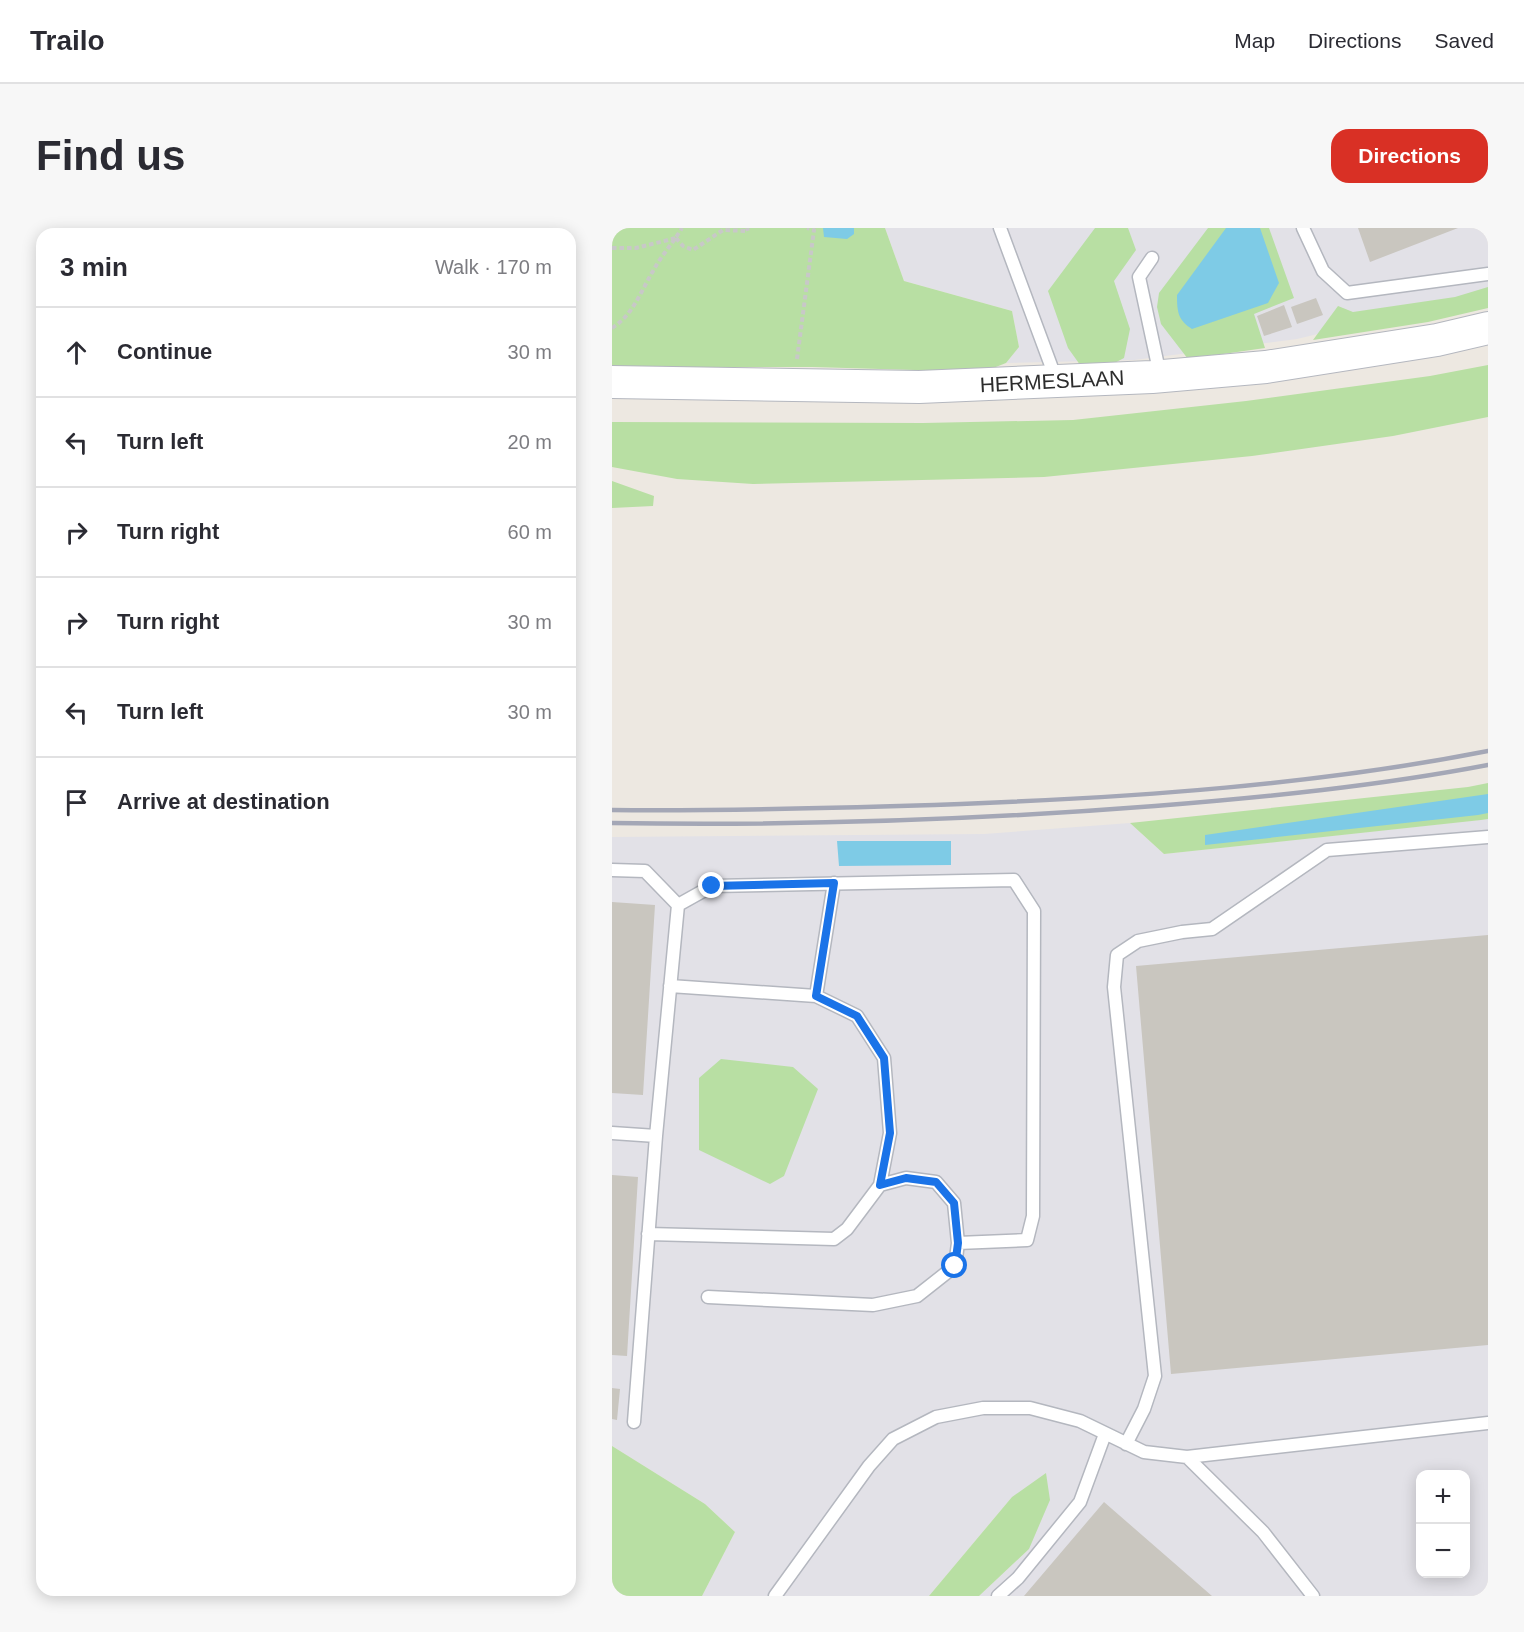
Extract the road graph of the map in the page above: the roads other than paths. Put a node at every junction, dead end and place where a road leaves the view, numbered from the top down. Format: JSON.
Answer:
{"nodes":[{"id":1,"x":1000,"y":228,"type":"edge"},
{"id":2,"x":1303,"y":228,"type":"edge"},
{"id":3,"x":1152,"y":258,"type":"dead end"},
{"id":4,"x":1488,"y":274,"type":"edge"},
{"id":5,"x":1488,"y":328,"type":"edge"},
{"id":6,"x":1160,"y":376,"type":"junction"},
{"id":7,"x":1057,"y":381,"type":"junction"},
{"id":8,"x":612,"y":382,"type":"edge"},
{"id":9,"x":1488,"y":837,"type":"edge"},
{"id":10,"x":612,"y":870,"type":"edge"},
{"id":11,"x":834,"y":883,"type":"junction"},
{"id":12,"x":678,"y":906,"type":"junction"},
{"id":13,"x":670,"y":986,"type":"junction"},
{"id":14,"x":816,"y":996,"type":"junction"},
{"id":15,"x":612,"y":1133,"type":"edge"},
{"id":16,"x":656,"y":1136,"type":"junction"},
{"id":17,"x":880,"y":1185,"type":"junction"},
{"id":18,"x":648,"y":1234,"type":"junction"},
{"id":19,"x":958,"y":1243,"type":"junction"},
{"id":20,"x":708,"y":1297,"type":"dead end"},
{"id":21,"x":634,"y":1422,"type":"dead end"},
{"id":22,"x":1488,"y":1423,"type":"edge"},
{"id":23,"x":1105,"y":1434,"type":"junction"},
{"id":24,"x":1126,"y":1444,"type":"junction"},
{"id":25,"x":1187,"y":1458,"type":"junction"},
{"id":26,"x":775,"y":1596,"type":"edge"},
{"id":27,"x":998,"y":1596,"type":"edge"},
{"id":28,"x":1313,"y":1596,"type":"edge"}],
"edges":[{"from":1,"to":7,"type":"lane"},
{"from":2,"to":4,"type":"lane"},
{"from":3,"to":6,"type":"lane"},
{"from":5,"to":6,"type":"street","name":"HERMESLAAN"},
{"from":6,"to":7,"type":"street","name":"HERMESLAAN"},
{"from":7,"to":8,"type":"street","name":"HERMESLAAN"},
{"from":9,"to":24,"type":"lane"},
{"from":10,"to":12,"type":"lane"},
{"from":11,"to":12,"type":"lane"},
{"from":11,"to":14,"type":"lane"},
{"from":11,"to":19,"type":"lane"},
{"from":12,"to":13,"type":"lane"},
{"from":13,"to":14,"type":"lane"},
{"from":13,"to":16,"type":"lane"},
{"from":14,"to":17,"type":"lane"},
{"from":15,"to":16,"type":"lane"},
{"from":16,"to":18,"type":"lane"},
{"from":17,"to":18,"type":"lane"},
{"from":17,"to":19,"type":"lane"},
{"from":18,"to":21,"type":"lane"},
{"from":19,"to":20,"type":"lane"},
{"from":22,"to":25,"type":"lane"},
{"from":23,"to":24,"type":"lane"},
{"from":23,"to":26,"type":"lane"},
{"from":23,"to":27,"type":"lane"},
{"from":24,"to":25,"type":"lane"},
{"from":25,"to":28,"type":"lane"}]}
